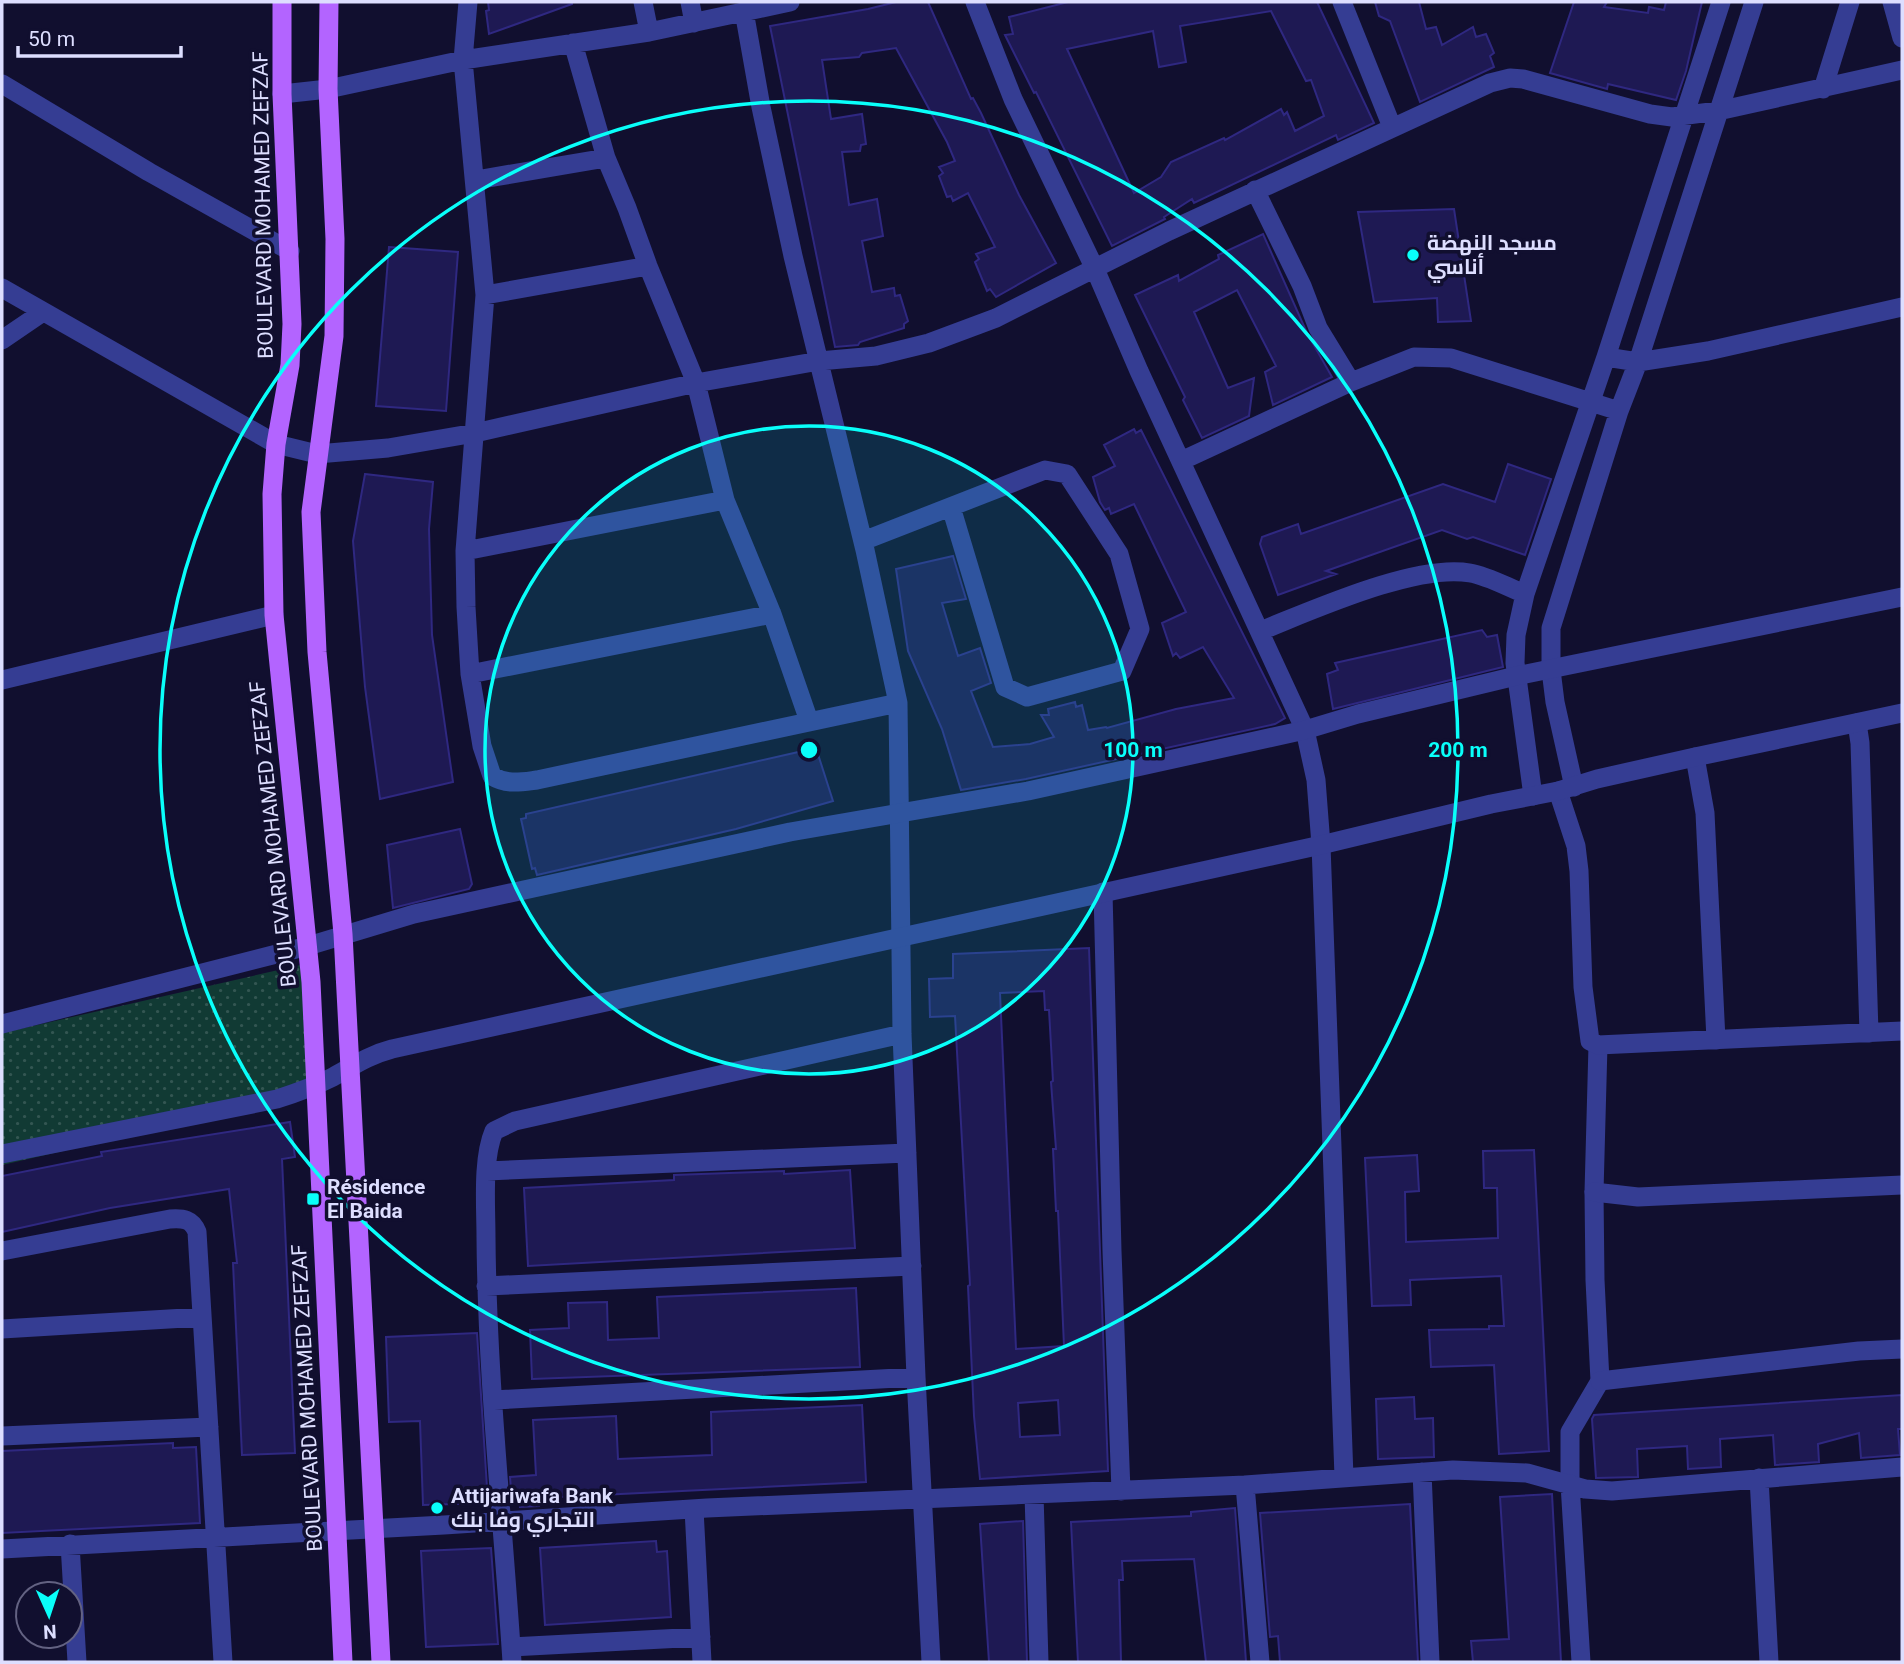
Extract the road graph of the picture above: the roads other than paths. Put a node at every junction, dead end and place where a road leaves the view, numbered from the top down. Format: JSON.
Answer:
{"nodes":[{"id":1,"x":282,"y":2,"type":"edge"},
{"id":2,"x":329,"y":2,"type":"edge"},
{"id":3,"x":468,"y":2,"type":"edge"},
{"id":4,"x":643,"y":2,"type":"edge"},
{"id":5,"x":690,"y":2,"type":"edge"},
{"id":6,"x":790,"y":2,"type":"edge"},
{"id":7,"x":975,"y":2,"type":"edge"},
{"id":8,"x":1342,"y":2,"type":"edge"},
{"id":9,"x":1721,"y":2,"type":"edge"},
{"id":10,"x":1754,"y":2,"type":"edge"},
{"id":11,"x":1850,"y":2,"type":"edge"},
{"id":12,"x":1892,"y":2,"type":"edge"},
{"id":13,"x":744,"y":11,"type":"junction"},
{"id":14,"x":694,"y":23,"type":"junction"},
{"id":15,"x":649,"y":32,"type":"junction"},
{"id":16,"x":1902,"y":38,"type":"edge"},
{"id":17,"x":573,"y":43,"type":"junction"},
{"id":18,"x":463,"y":60,"type":"junction"},
{"id":19,"x":1902,"y":70,"type":"edge"},
{"id":20,"x":2,"y":84,"type":"edge"},
{"id":21,"x":328,"y":89,"type":"junction"},
{"id":22,"x":1823,"y":89,"type":"junction"},
{"id":23,"x":282,"y":94,"type":"junction"},
{"id":24,"x":1718,"y":111,"type":"junction"},
{"id":25,"x":1684,"y":116,"type":"junction"},
{"id":26,"x":1392,"y":127,"type":"junction"},
{"id":27,"x":607,"y":158,"type":"junction"},
{"id":28,"x":475,"y":180,"type":"junction"},
{"id":29,"x":1255,"y":190,"type":"junction"},
{"id":30,"x":290,"y":251,"type":"junction"},
{"id":31,"x":648,"y":266,"type":"junction"},
{"id":32,"x":1095,"y":269,"type":"junction"},
{"id":33,"x":2,"y":288,"type":"edge"},
{"id":34,"x":485,"y":295,"type":"junction"},
{"id":35,"x":1902,"y":307,"type":"edge"},
{"id":36,"x":43,"y":312,"type":"junction"},
{"id":37,"x":2,"y":340,"type":"edge"},
{"id":38,"x":1606,"y":357,"type":"junction"},
{"id":39,"x":819,"y":361,"type":"junction"},
{"id":40,"x":1638,"y":362,"type":"junction"},
{"id":41,"x":1351,"y":382,"type":"junction"},
{"id":42,"x":696,"y":383,"type":"junction"},
{"id":43,"x":1589,"y":402,"type":"junction"},
{"id":44,"x":1619,"y":411,"type":"junction"},
{"id":45,"x":475,"y":433,"type":"junction"},
{"id":46,"x":276,"y":444,"type":"junction"},
{"id":47,"x":317,"y":454,"type":"junction"},
{"id":48,"x":1181,"y":461,"type":"junction"},
{"id":49,"x":725,"y":500,"type":"junction"},
{"id":50,"x":951,"y":507,"type":"junction"},
{"id":51,"x":863,"y":541,"type":"junction"},
{"id":52,"x":465,"y":551,"type":"junction"},
{"id":53,"x":1525,"y":594,"type":"junction"},
{"id":54,"x":1902,"y":597,"type":"edge"},
{"id":55,"x":772,"y":614,"type":"junction"},
{"id":56,"x":274,"y":615,"type":"junction"},
{"id":57,"x":1259,"y":631,"type":"junction"},
{"id":58,"x":1550,"y":670,"type":"junction"},
{"id":59,"x":470,"y":674,"type":"junction"},
{"id":60,"x":1516,"y":676,"type":"junction"},
{"id":61,"x":2,"y":680,"type":"edge"},
{"id":62,"x":898,"y":703,"type":"junction"},
{"id":63,"x":1902,"y":713,"type":"edge"},
{"id":64,"x":809,"y":721,"type":"junction"},
{"id":65,"x":1857,"y":723,"type":"junction"},
{"id":66,"x":1305,"y":730,"type":"junction"},
{"id":67,"x":1695,"y":757,"type":"junction"},
{"id":68,"x":1566,"y":789,"type":"junction"},
{"id":69,"x":1533,"y":796,"type":"junction"},
{"id":70,"x":899,"y":812,"type":"junction"},
{"id":71,"x":1321,"y":845,"type":"junction"},
{"id":72,"x":1102,"y":892,"type":"junction"},
{"id":73,"x":343,"y":934,"type":"junction"},
{"id":74,"x":900,"y":938,"type":"junction"},
{"id":75,"x":307,"y":946,"type":"junction"},
{"id":76,"x":2,"y":1024,"type":"edge"},
{"id":77,"x":1902,"y":1031,"type":"edge"},
{"id":78,"x":1869,"y":1033,"type":"junction"},
{"id":79,"x":902,"y":1034,"type":"junction"},
{"id":80,"x":1716,"y":1040,"type":"junction"},
{"id":81,"x":1598,"y":1045,"type":"junction"},
{"id":82,"x":351,"y":1065,"type":"junction"},
{"id":83,"x":316,"y":1084,"type":"junction"},
{"id":84,"x":907,"y":1153,"type":"junction"},
{"id":85,"x":2,"y":1154,"type":"edge"},
{"id":86,"x":487,"y":1171,"type":"junction"},
{"id":87,"x":1902,"y":1185,"type":"edge"},
{"id":88,"x":1594,"y":1192,"type":"junction"},
{"id":89,"x":2,"y":1251,"type":"edge"},
{"id":90,"x":912,"y":1266,"type":"junction"},
{"id":91,"x":486,"y":1286,"type":"junction"},
{"id":92,"x":202,"y":1317,"type":"junction"},
{"id":93,"x":2,"y":1329,"type":"edge"},
{"id":94,"x":1902,"y":1349,"type":"edge"},
{"id":95,"x":916,"y":1377,"type":"junction"},
{"id":96,"x":1600,"y":1381,"type":"junction"},
{"id":97,"x":494,"y":1401,"type":"junction"},
{"id":98,"x":209,"y":1427,"type":"junction"},
{"id":99,"x":2,"y":1436,"type":"edge"},
{"id":100,"x":1902,"y":1467,"type":"edge"},
{"id":101,"x":1422,"y":1472,"type":"junction"},
{"id":102,"x":1344,"y":1477,"type":"junction"},
{"id":103,"x":1759,"y":1478,"type":"junction"},
{"id":104,"x":1570,"y":1484,"type":"junction"},
{"id":105,"x":1245,"y":1485,"type":"junction"},
{"id":106,"x":1121,"y":1491,"type":"junction"},
{"id":107,"x":1034,"y":1494,"type":"junction"},
{"id":108,"x":922,"y":1498,"type":"junction"},
{"id":109,"x":694,"y":1509,"type":"junction"},
{"id":110,"x":503,"y":1522,"type":"junction"},
{"id":111,"x":376,"y":1528,"type":"junction"},
{"id":112,"x":335,"y":1531,"type":"junction"},
{"id":113,"x":216,"y":1536,"type":"junction"},
{"id":114,"x":70,"y":1544,"type":"junction"},
{"id":115,"x":2,"y":1549,"type":"edge"},
{"id":116,"x":701,"y":1637,"type":"junction"},
{"id":117,"x":512,"y":1655,"type":"edge"},
{"id":118,"x":77,"y":1662,"type":"edge"},
{"id":119,"x":223,"y":1662,"type":"edge"},
{"id":120,"x":343,"y":1662,"type":"edge"},
{"id":121,"x":381,"y":1662,"type":"edge"},
{"id":122,"x":702,"y":1662,"type":"edge"},
{"id":123,"x":931,"y":1662,"type":"edge"},
{"id":124,"x":1039,"y":1662,"type":"edge"},
{"id":125,"x":1260,"y":1662,"type":"edge"},
{"id":126,"x":1430,"y":1662,"type":"edge"},
{"id":127,"x":1581,"y":1662,"type":"edge"},
{"id":128,"x":1769,"y":1662,"type":"edge"}],
"edges":[{"from":1,"to":23,"type":"main road","name":"BOULEVARD MOHAMED ZEFZAF"},
{"from":2,"to":21,"type":"main road"},
{"from":3,"to":18,"type":"street"},
{"from":4,"to":15,"type":"street"},
{"from":5,"to":14,"type":"street"},
{"from":6,"to":13,"type":"street"},
{"from":7,"to":32,"type":"street"},
{"from":8,"to":26,"type":"street"},
{"from":9,"to":25,"type":"street"},
{"from":10,"to":24,"type":"street"},
{"from":11,"to":22,"type":"street"},
{"from":12,"to":16,"type":"street"},
{"from":13,"to":14,"type":"street"},
{"from":13,"to":39,"type":"street"},
{"from":14,"to":15,"type":"street"},
{"from":15,"to":17,"type":"street"},
{"from":17,"to":18,"type":"street"},
{"from":17,"to":27,"type":"street"},
{"from":18,"to":21,"type":"street"},
{"from":18,"to":28,"type":"street"},
{"from":19,"to":22,"type":"street"},
{"from":20,"to":30,"type":"street"},
{"from":21,"to":23,"type":"street"},
{"from":21,"to":47,"type":"main road"},
{"from":22,"to":24,"type":"street"},
{"from":23,"to":30,"type":"main road","name":"BOULEVARD MOHAMED ZEFZAF"},
{"from":24,"to":25,"type":"street"},
{"from":24,"to":40,"type":"street"},
{"from":25,"to":26,"type":"street"},
{"from":25,"to":38,"type":"street"},
{"from":26,"to":29,"type":"street"},
{"from":27,"to":28,"type":"street"},
{"from":27,"to":31,"type":"street"},
{"from":28,"to":34,"type":"street"},
{"from":29,"to":32,"type":"street"},
{"from":29,"to":41,"type":"street"},
{"from":30,"to":46,"type":"main road","name":"BOULEVARD MOHAMED ZEFZAF"},
{"from":31,"to":34,"type":"street"},
{"from":31,"to":42,"type":"street"},
{"from":32,"to":39,"type":"street"},
{"from":32,"to":48,"type":"street"},
{"from":33,"to":36,"type":"street"},
{"from":34,"to":45,"type":"street"},
{"from":35,"to":40,"type":"street"},
{"from":36,"to":37,"type":"street"},
{"from":36,"to":46,"type":"street"},
{"from":38,"to":40,"type":"street"},
{"from":38,"to":43,"type":"street"},
{"from":39,"to":42,"type":"street"},
{"from":39,"to":51,"type":"street"},
{"from":40,"to":44,"type":"street"},
{"from":41,"to":43,"type":"street"},
{"from":41,"to":48,"type":"street"},
{"from":42,"to":45,"type":"street"},
{"from":42,"to":49,"type":"street"},
{"from":43,"to":44,"type":"street"},
{"from":43,"to":53,"type":"street"},
{"from":44,"to":58,"type":"street"},
{"from":45,"to":47,"type":"street"},
{"from":45,"to":52,"type":"street"},
{"from":46,"to":47,"type":"street"},
{"from":46,"to":56,"type":"main road","name":"BOULEVARD MOHAMED ZEFZAF"},
{"from":47,"to":73,"type":"main road"},
{"from":48,"to":57,"type":"street"},
{"from":49,"to":52,"type":"street"},
{"from":49,"to":55,"type":"street"},
{"from":50,"to":50,"type":"street"},
{"from":50,"to":51,"type":"street"},
{"from":51,"to":62,"type":"street"},
{"from":52,"to":59,"type":"street"},
{"from":53,"to":57,"type":"street"},
{"from":53,"to":60,"type":"street"},
{"from":54,"to":58,"type":"street"},
{"from":55,"to":59,"type":"street"},
{"from":55,"to":64,"type":"street"},
{"from":56,"to":61,"type":"street"},
{"from":56,"to":75,"type":"main road","name":"BOULEVARD MOHAMED ZEFZAF"},
{"from":57,"to":66,"type":"street"},
{"from":58,"to":60,"type":"street"},
{"from":58,"to":68,"type":"street"},
{"from":59,"to":64,"type":"street"},
{"from":60,"to":66,"type":"street"},
{"from":60,"to":69,"type":"street"},
{"from":62,"to":64,"type":"street"},
{"from":62,"to":70,"type":"street"},
{"from":63,"to":65,"type":"street"},
{"from":65,"to":67,"type":"street"},
{"from":65,"to":78,"type":"street"},
{"from":66,"to":70,"type":"street"},
{"from":66,"to":71,"type":"street"},
{"from":67,"to":68,"type":"street"},
{"from":67,"to":80,"type":"street"},
{"from":68,"to":69,"type":"street"},
{"from":68,"to":81,"type":"street"},
{"from":69,"to":71,"type":"street"},
{"from":70,"to":73,"type":"street"},
{"from":70,"to":74,"type":"street"},
{"from":71,"to":72,"type":"street"},
{"from":71,"to":102,"type":"street"},
{"from":72,"to":74,"type":"street"},
{"from":72,"to":106,"type":"street"},
{"from":73,"to":75,"type":"street"},
{"from":73,"to":82,"type":"main road"},
{"from":74,"to":79,"type":"street"},
{"from":74,"to":82,"type":"street"},
{"from":75,"to":76,"type":"street"},
{"from":75,"to":83,"type":"main road","name":"BOULEVARD MOHAMED ZEFZAF"},
{"from":77,"to":78,"type":"street"},
{"from":78,"to":80,"type":"street"},
{"from":79,"to":84,"type":"street"},
{"from":79,"to":86,"type":"street"},
{"from":80,"to":81,"type":"street"},
{"from":81,"to":88,"type":"street"},
{"from":82,"to":83,"type":"street"},
{"from":82,"to":111,"type":"main road"},
{"from":83,"to":85,"type":"street"},
{"from":83,"to":112,"type":"main road","name":"BOULEVARD MOHAMED ZEFZAF"},
{"from":84,"to":86,"type":"street"},
{"from":84,"to":90,"type":"street"},
{"from":86,"to":91,"type":"street"},
{"from":87,"to":88,"type":"street"},
{"from":88,"to":96,"type":"street"},
{"from":89,"to":92,"type":"street"},
{"from":90,"to":91,"type":"street"},
{"from":90,"to":95,"type":"street"},
{"from":91,"to":97,"type":"street"},
{"from":92,"to":93,"type":"street"},
{"from":92,"to":98,"type":"street"},
{"from":94,"to":96,"type":"street"},
{"from":95,"to":97,"type":"street"},
{"from":95,"to":108,"type":"street"},
{"from":96,"to":104,"type":"street"},
{"from":97,"to":110,"type":"street"},
{"from":98,"to":99,"type":"street"},
{"from":98,"to":113,"type":"street"},
{"from":100,"to":103,"type":"street"},
{"from":101,"to":102,"type":"street"},
{"from":101,"to":104,"type":"street"},
{"from":101,"to":126,"type":"street"},
{"from":102,"to":105,"type":"street"},
{"from":103,"to":104,"type":"street"},
{"from":103,"to":128,"type":"street"},
{"from":104,"to":127,"type":"street"},
{"from":105,"to":106,"type":"street"},
{"from":105,"to":125,"type":"street"},
{"from":106,"to":107,"type":"street"},
{"from":107,"to":108,"type":"street"},
{"from":107,"to":124,"type":"street"},
{"from":108,"to":109,"type":"street"},
{"from":108,"to":123,"type":"street"},
{"from":109,"to":110,"type":"street"},
{"from":109,"to":116,"type":"street"},
{"from":110,"to":111,"type":"street"},
{"from":110,"to":117,"type":"street"},
{"from":111,"to":112,"type":"street"},
{"from":111,"to":121,"type":"main road"},
{"from":112,"to":113,"type":"street"},
{"from":112,"to":120,"type":"main road","name":"BOULEVARD MOHAMED ZEFZAF"},
{"from":113,"to":114,"type":"street"},
{"from":113,"to":119,"type":"street"},
{"from":114,"to":115,"type":"street"},
{"from":114,"to":118,"type":"street"},
{"from":116,"to":117,"type":"street"},
{"from":116,"to":122,"type":"street"}]}
